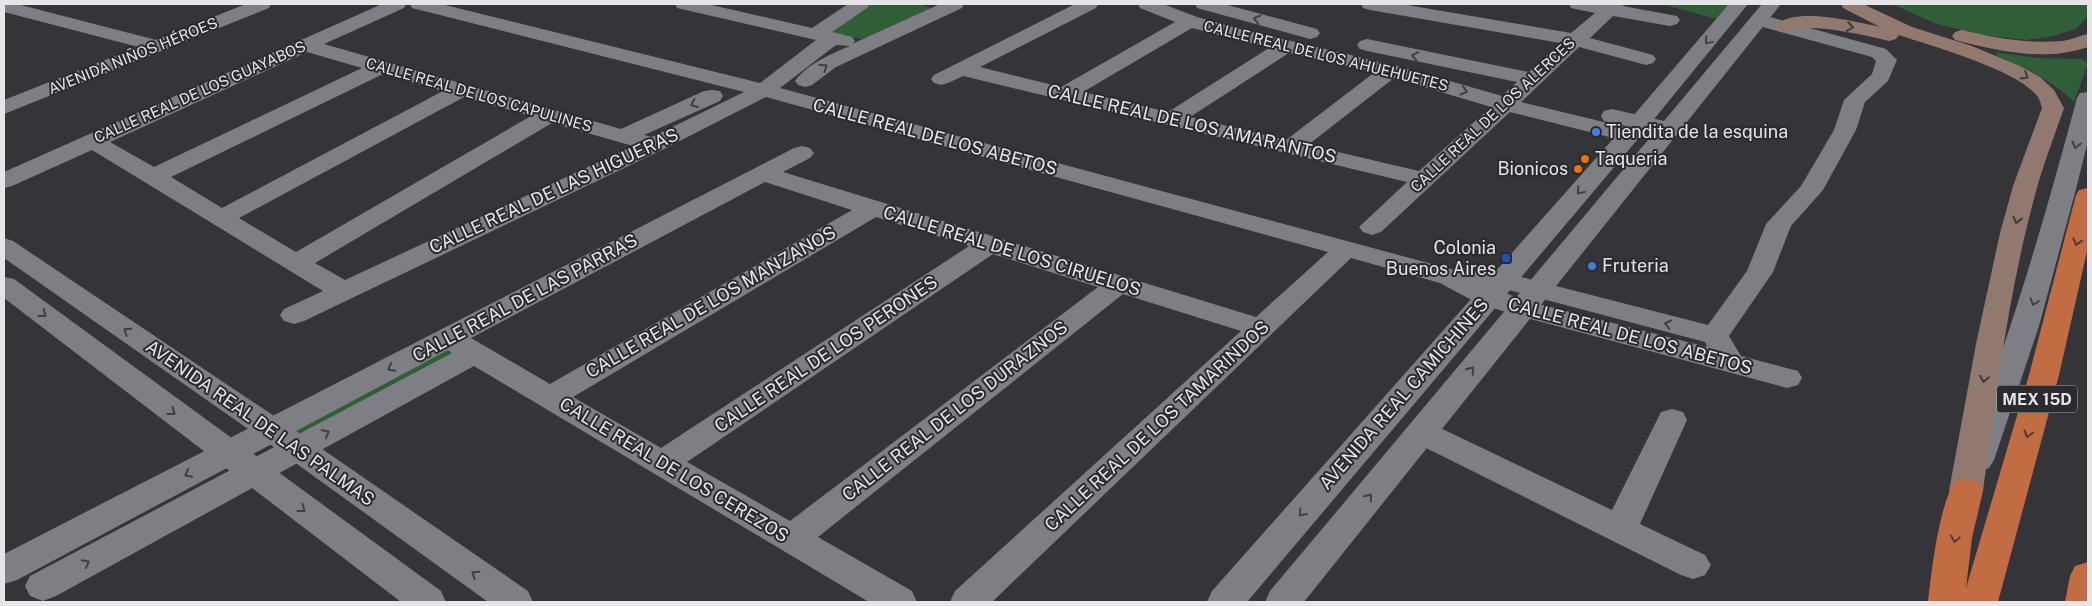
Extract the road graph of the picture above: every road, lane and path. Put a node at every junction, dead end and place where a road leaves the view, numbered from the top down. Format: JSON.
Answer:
{"nodes":[{"id":1,"x":262,"y":4,"type":"edge"},
{"id":2,"x":397,"y":4,"type":"edge"},
{"id":3,"x":419,"y":4,"type":"edge"},
{"id":4,"x":684,"y":4,"type":"edge"},
{"id":5,"x":748,"y":4,"type":"edge"},
{"id":6,"x":860,"y":4,"type":"edge"},
{"id":7,"x":1089,"y":4,"type":"edge"},
{"id":8,"x":1147,"y":4,"type":"edge"},
{"id":9,"x":1204,"y":4,"type":"edge"},
{"id":10,"x":1370,"y":4,"type":"edge"},
{"id":11,"x":1578,"y":4,"type":"edge"},
{"id":12,"x":1850,"y":4,"type":"edge"},
{"id":13,"x":1878,"y":4,"type":"edge"},
{"id":14,"x":4,"y":6,"type":"edge"},
{"id":15,"x":941,"y":6,"type":"edge"},
{"id":16,"x":1612,"y":6,"type":"edge"},
{"id":17,"x":1757,"y":9,"type":"edge"},
{"id":18,"x":730,"y":14,"type":"junction"},
{"id":19,"x":1670,"y":20,"type":"dead end"},
{"id":20,"x":1190,"y":21,"type":"junction"},
{"id":21,"x":1785,"y":27,"type":"junction"},
{"id":22,"x":824,"y":36,"type":"junction"},
{"id":23,"x":1575,"y":40,"type":"junction"},
{"id":24,"x":2088,"y":40,"type":"edge"},
{"id":25,"x":156,"y":46,"type":"junction"},
{"id":26,"x":866,"y":46,"type":"junction"},
{"id":27,"x":1286,"y":46,"type":"junction"},
{"id":28,"x":313,"y":47,"type":"junction"},
{"id":29,"x":1980,"y":57,"type":"junction"},
{"id":30,"x":1646,"y":59,"type":"dead end"},
{"id":31,"x":380,"y":67,"type":"junction"},
{"id":32,"x":1391,"y":70,"type":"junction"},
{"id":33,"x":738,"y":84,"type":"junction"},
{"id":34,"x":461,"y":90,"type":"junction"},
{"id":35,"x":764,"y":90,"type":"junction"},
{"id":36,"x":1519,"y":92,"type":"junction"},
{"id":37,"x":1065,"y":93,"type":"junction"},
{"id":38,"x":786,"y":96,"type":"junction"},
{"id":39,"x":2088,"y":98,"type":"edge"},
{"id":40,"x":4,"y":108,"type":"edge"},
{"id":41,"x":549,"y":115,"type":"junction"},
{"id":42,"x":1172,"y":119,"type":"junction"},
{"id":43,"x":1634,"y":129,"type":"junction"},
{"id":44,"x":1669,"y":129,"type":"junction"},
{"id":45,"x":624,"y":136,"type":"junction"},
{"id":46,"x":93,"y":141,"type":"junction"},
{"id":47,"x":654,"y":145,"type":"junction"},
{"id":48,"x":1291,"y":147,"type":"junction"},
{"id":49,"x":802,"y":153,"type":"dead end"},
{"id":50,"x":763,"y":174,"type":"junction"},
{"id":51,"x":153,"y":177,"type":"junction"},
{"id":52,"x":1424,"y":179,"type":"junction"},
{"id":53,"x":4,"y":180,"type":"edge"},
{"id":54,"x":2088,"y":195,"type":"edge"},
{"id":55,"x":873,"y":208,"type":"junction"},
{"id":56,"x":221,"y":218,"type":"junction"},
{"id":57,"x":1372,"y":227,"type":"dead end"},
{"id":58,"x":990,"y":244,"type":"junction"},
{"id":59,"x":4,"y":246,"type":"edge"},
{"id":60,"x":1346,"y":249,"type":"junction"},
{"id":61,"x":296,"y":263,"type":"junction"},
{"id":62,"x":1119,"y":284,"type":"junction"},
{"id":63,"x":4,"y":285,"type":"edge"},
{"id":64,"x":1494,"y":289,"type":"junction"},
{"id":65,"x":343,"y":291,"type":"junction"},
{"id":66,"x":1529,"y":299,"type":"junction"},
{"id":67,"x":294,"y":314,"type":"dead end"},
{"id":68,"x":1262,"y":328,"type":"junction"},
{"id":69,"x":1715,"y":336,"type":"junction"},
{"id":70,"x":462,"y":345,"type":"junction"},
{"id":71,"x":1731,"y":364,"type":"junction"},
{"id":72,"x":1787,"y":378,"type":"dead end"},
{"id":73,"x":550,"y":397,"type":"junction"},
{"id":74,"x":1672,"y":420,"type":"dead end"},
{"id":75,"x":1421,"y":432,"type":"junction"},
{"id":76,"x":298,"y":448,"type":"junction"},
{"id":77,"x":250,"y":450,"type":"junction"},
{"id":78,"x":662,"y":463,"type":"junction"},
{"id":79,"x":1966,"y":491,"type":"junction"},
{"id":80,"x":1620,"y":530,"type":"junction"},
{"id":81,"x":791,"y":539,"type":"junction"},
{"id":82,"x":1693,"y":565,"type":"dead end"},
{"id":83,"x":26,"y":574,"type":"edge"},
{"id":84,"x":2088,"y":576,"type":"edge"},
{"id":85,"x":428,"y":602,"type":"edge"},
{"id":86,"x":515,"y":602,"type":"edge"},
{"id":87,"x":898,"y":602,"type":"edge"},
{"id":88,"x":968,"y":602,"type":"edge"},
{"id":89,"x":1225,"y":602,"type":"edge"},
{"id":90,"x":1283,"y":602,"type":"edge"},
{"id":91,"x":1946,"y":602,"type":"edge"},
{"id":92,"x":1980,"y":602,"type":"edge"},
{"id":93,"x":2083,"y":602,"type":"edge"}],
"edges":[{"from":1,"to":25,"type":"street","name":"AVENIDA NIÑOS HÉROES"},
{"from":2,"to":28,"type":"street","name":"CALLE REAL DE LOS GUAYABOS"},
{"from":3,"to":28,"type":"street","name":"CALLE REAL DE LOS GUAYABOS"},
{"from":3,"to":33,"type":"street","name":"CALLE REAL DE LOS ABETOS"},
{"from":4,"to":18,"type":"street"},
{"from":5,"to":18,"type":"street"},
{"from":6,"to":22,"type":"street","name":"CALLE REAL DE LAS HIGUERAS"},
{"from":7,"to":37,"type":"street","name":"CALLE REAL DE LOS AMARANTOS"},
{"from":8,"to":20,"type":"street","name":"CALLE REAL DE LOS AHUEHUETES"},
{"from":36,"to":9,"type":"street","name":"CALLE REAL DE LOS AHUEHUETES","one_way":true},
{"from":10,"to":23,"type":"street"},
{"from":11,"to":16,"type":"street"},
{"from":12,"to":29,"type":"main road"},
{"from":13,"to":24,"type":"main road"},
{"from":14,"to":25,"type":"street"},
{"from":15,"to":26,"type":"street"},
{"from":16,"to":19,"type":"street"},
{"from":16,"to":23,"type":"street","name":"CALLE REAL DE LOS ALERCES"},
{"from":17,"to":21,"type":"street"},
{"from":17,"to":43,"type":"street","name":"AVENIDA REAL CAMICHINES","one_way":true},
{"from":17,"to":44,"type":"street","name":"AVENIDA REAL CAMICHINES"},
{"from":18,"to":22,"type":"street"},
{"from":20,"to":27,"type":"street","name":"CALLE REAL DE LOS AHUEHUETES"},
{"from":20,"to":37,"type":"street"},
{"from":21,"to":29,"type":"main road","one_way":true},
{"from":21,"to":69,"type":"street"},
{"from":22,"to":26,"type":"street"},
{"from":22,"to":35,"type":"street","name":"CALLE REAL DE LAS HIGUERAS"},
{"from":23,"to":30,"type":"street"},
{"from":23,"to":36,"type":"street","name":"CALLE REAL DE LOS ALERCES"},
{"from":25,"to":40,"type":"street","name":"AVENIDA NIÑOS HÉROES"},
{"from":38,"to":26,"type":"street","one_way":true},
{"from":27,"to":32,"type":"street","name":"CALLE REAL DE LOS AHUEHUETES"},
{"from":27,"to":42,"type":"street"},
{"from":28,"to":31,"type":"street","name":"CALLE REAL DE LOS CAPULINES"},
{"from":28,"to":46,"type":"street","name":"CALLE REAL DE LOS GUAYABOS"},
{"from":29,"to":79,"type":"main road","one_way":true},
{"from":31,"to":34,"type":"street","name":"CALLE REAL DE LOS CAPULINES"},
{"from":31,"to":51,"type":"street"},
{"from":32,"to":36,"type":"street","name":"CALLE REAL DE LOS AHUEHUETES","one_way":true},
{"from":32,"to":48,"type":"street"},
{"from":33,"to":35,"type":"street","name":"CALLE REAL DE LOS ABETOS"},
{"from":33,"to":45,"type":"street","name":"CALLE REAL DE LAS HIGUERAS","one_way":true},
{"from":34,"to":41,"type":"street","name":"CALLE REAL DE LOS CAPULINES"},
{"from":34,"to":56,"type":"street"},
{"from":35,"to":38,"type":"street","name":"CALLE REAL DE LOS ABETOS"},
{"from":35,"to":47,"type":"street","name":"CALLE REAL DE LAS HIGUERAS"},
{"from":36,"to":43,"type":"street"},
{"from":36,"to":52,"type":"street","name":"CALLE REAL DE LOS ALERCES"},
{"from":37,"to":42,"type":"street","name":"CALLE REAL DE LOS AMARANTOS"},
{"from":38,"to":60,"type":"street","name":"CALLE REAL DE LOS ABETOS"},
{"from":39,"to":79,"type":"street","one_way":true},
{"from":41,"to":45,"type":"street","name":"CALLE REAL DE LOS CAPULINES"},
{"from":41,"to":61,"type":"street"},
{"from":42,"to":48,"type":"street","name":"CALLE REAL DE LOS AMARANTOS"},
{"from":43,"to":44,"type":"street"},
{"from":43,"to":64,"type":"street","name":"AVENIDA REAL CAMICHINES","one_way":true},
{"from":44,"to":66,"type":"street","name":"AVENIDA REAL CAMICHINES"},
{"from":45,"to":47,"type":"street","name":"CALLE REAL DE LOS CAPULINES"},
{"from":46,"to":51,"type":"street"},
{"from":46,"to":53,"type":"street","name":"CALLE REAL DE LOS GUAYABOS"},
{"from":47,"to":65,"type":"street","name":"CALLE REAL DE LAS HIGUERAS"},
{"from":48,"to":52,"type":"street","name":"CALLE REAL DE LOS AMARANTOS"},
{"from":49,"to":50,"type":"street","name":"CALLE REAL DE LAS PARRAS"},
{"from":50,"to":55,"type":"street","name":"CALLE REAL DE LOS CIRUELOS"},
{"from":50,"to":70,"type":"street","name":"CALLE REAL DE LAS PARRAS"},
{"from":51,"to":56,"type":"street"},
{"from":52,"to":57,"type":"street","name":"CALLE REAL DE LOS ALERCES"},
{"from":54,"to":92,"type":"highway","number":"MEX 15D","one_way":true},
{"from":55,"to":58,"type":"street","name":"CALLE REAL DE LOS CIRUELOS"},
{"from":55,"to":73,"type":"street","name":"CALLE REAL DE LOS MANZANOS"},
{"from":56,"to":61,"type":"street"},
{"from":58,"to":62,"type":"street","name":"CALLE REAL DE LOS CIRUELOS"},
{"from":58,"to":78,"type":"street","name":"CALLE REAL DE LOS PERONES"},
{"from":77,"to":59,"type":"street","name":"AVENIDA REAL DE LAS PALMAS","one_way":true},
{"from":60,"to":64,"type":"street","name":"CALLE REAL DE LOS ABETOS"},
{"from":60,"to":68,"type":"street","name":"CALLE REAL DE LOS TAMARINDOS"},
{"from":61,"to":65,"type":"street"},
{"from":62,"to":68,"type":"street","name":"CALLE REAL DE LOS CIRUELOS"},
{"from":62,"to":81,"type":"street","name":"CALLE REAL DE LOS DURAZNOS"},
{"from":63,"to":77,"type":"street","name":"AVENIDA REAL DE LAS PALMAS","one_way":true},
{"from":64,"to":66,"type":"street","name":"CALLE REAL DE LOS ABETOS"},
{"from":64,"to":89,"type":"street","name":"AVENIDA REAL CAMICHINES","one_way":true},
{"from":65,"to":67,"type":"street","name":"CALLE REAL DE LAS HIGUERAS"},
{"from":69,"to":66,"type":"street","name":"CALLE REAL DE LOS ABETOS","one_way":true},
{"from":66,"to":71,"type":"street","name":"CALLE REAL DE LOS ABETOS"},
{"from":75,"to":66,"type":"street","name":"AVENIDA REAL CAMICHINES","one_way":true},
{"from":68,"to":88,"type":"street","name":"CALLE REAL DE LOS TAMARINDOS"},
{"from":69,"to":71,"type":"street"},
{"from":70,"to":73,"type":"street","name":"CALLE REAL DE LOS CEREZOS"},
{"from":76,"to":70,"type":"street","name":"CALLE REAL DE LAS PARRAS","one_way":true},
{"from":70,"to":77,"type":"street","name":"CALLE REAL DE LAS PARRAS","one_way":true},
{"from":71,"to":72,"type":"street","name":"CALLE REAL DE LOS ABETOS"},
{"from":73,"to":78,"type":"street","name":"CALLE REAL DE LOS CEREZOS"},
{"from":74,"to":80,"type":"street"},
{"from":75,"to":80,"type":"street"},
{"from":90,"to":75,"type":"street","name":"AVENIDA REAL CAMICHINES","one_way":true},
{"from":76,"to":77,"type":"street","name":"AVENIDA REAL DE LAS PALMAS"},
{"from":76,"to":77,"type":"street","name":"CALLE REAL DE LAS PARRAS"},
{"from":86,"to":76,"type":"street","name":"AVENIDA REAL DE LAS PALMAS","one_way":true},
{"from":77,"to":83,"type":"street"},
{"from":77,"to":85,"type":"street","name":"AVENIDA REAL DE LAS PALMAS","one_way":true},
{"from":78,"to":81,"type":"street","name":"CALLE REAL DE LOS CEREZOS"},
{"from":79,"to":91,"type":"highway","one_way":true},
{"from":80,"to":82,"type":"street"},
{"from":81,"to":87,"type":"street","name":"CALLE REAL DE LOS CEREZOS"},
{"from":84,"to":93,"type":"highway"}]}
